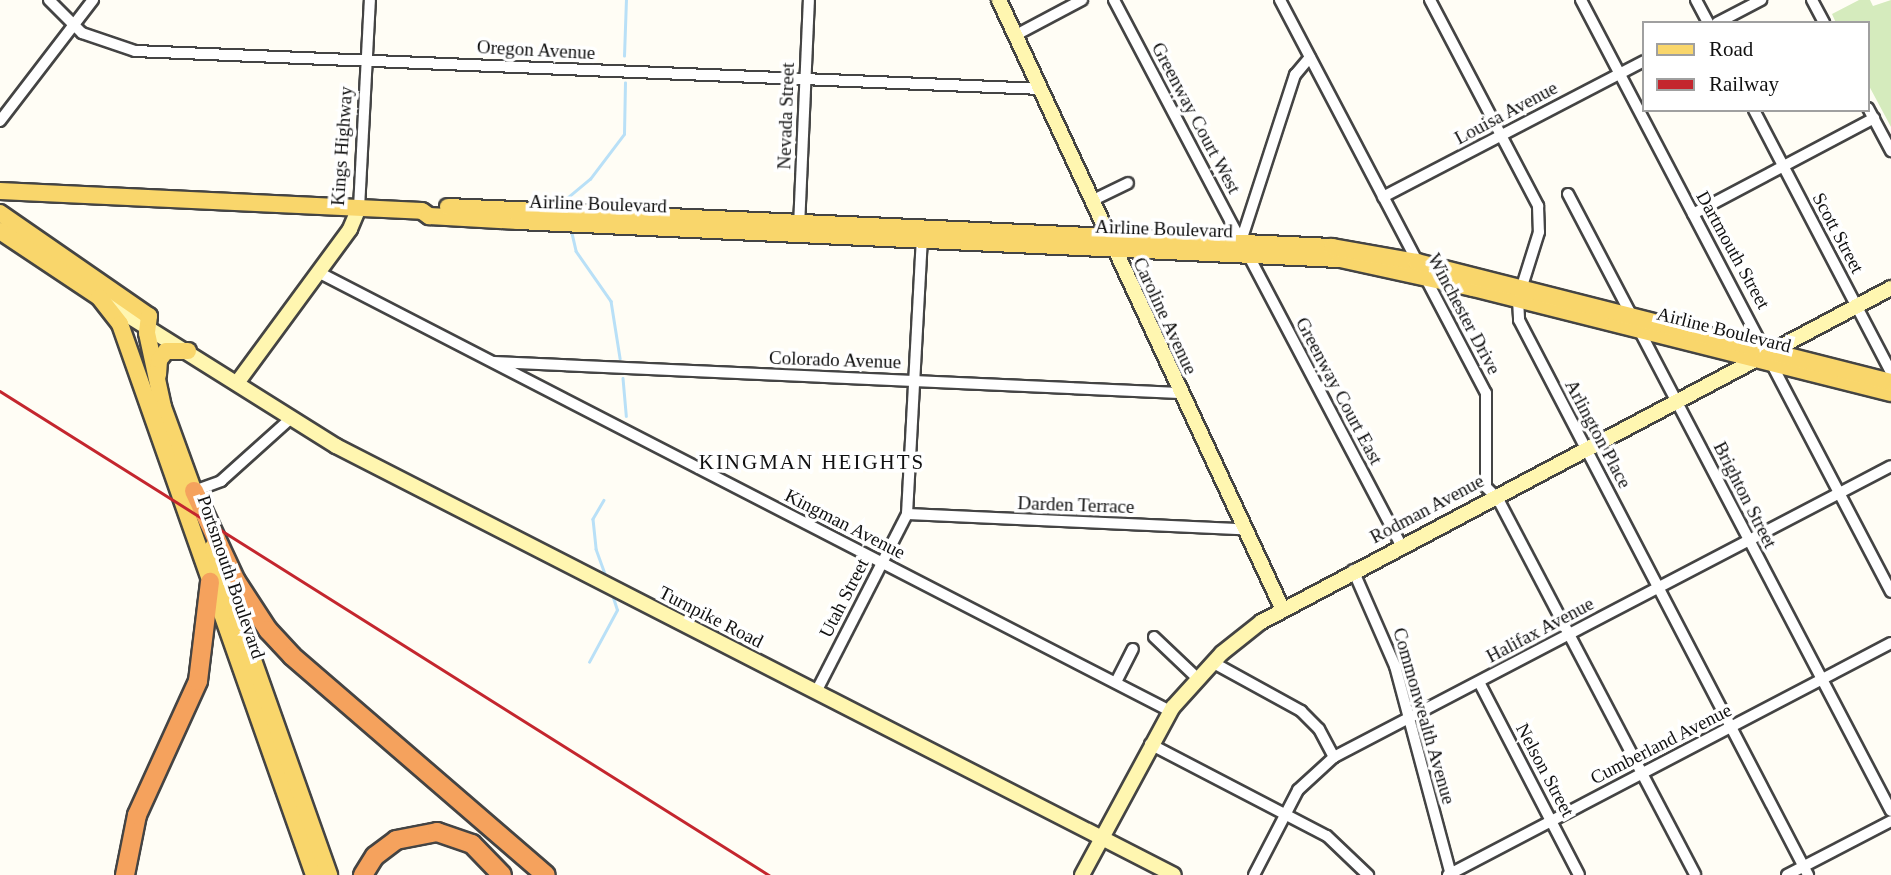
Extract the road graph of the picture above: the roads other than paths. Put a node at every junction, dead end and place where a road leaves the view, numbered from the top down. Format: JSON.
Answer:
{"nodes":[{"id":1,"x":49,"y":0,"type":"edge"},
{"id":2,"x":93,"y":0,"type":"edge"},
{"id":3,"x":370,"y":0,"type":"edge"},
{"id":4,"x":809,"y":0,"type":"edge"},
{"id":5,"x":999,"y":0,"type":"edge"},
{"id":6,"x":1082,"y":0,"type":"edge"},
{"id":7,"x":1114,"y":0,"type":"edge"},
{"id":8,"x":1280,"y":0,"type":"edge"},
{"id":9,"x":1430,"y":0,"type":"edge"},
{"id":10,"x":1581,"y":0,"type":"edge"},
{"id":11,"x":1696,"y":0,"type":"edge"},
{"id":12,"x":1760,"y":0,"type":"edge"},
{"id":13,"x":1812,"y":0,"type":"edge"},
{"id":14,"x":1707,"y":21,"type":"edge"},
{"id":15,"x":1721,"y":21,"type":"edge"},
{"id":16,"x":1823,"y":21,"type":"edge"},
{"id":17,"x":72,"y":27,"type":"junction"},
{"id":18,"x":1014,"y":36,"type":"junction"},
{"id":19,"x":1310,"y":57,"type":"junction"},
{"id":20,"x":367,"y":60,"type":"junction"},
{"id":21,"x":1643,"y":62,"type":"edge"},
{"id":22,"x":1620,"y":74,"type":"junction"},
{"id":23,"x":805,"y":80,"type":"junction"},
{"id":24,"x":1040,"y":89,"type":"junction"},
{"id":25,"x":1870,"y":111,"type":"edge"},
{"id":26,"x":1755,"y":112,"type":"edge"},
{"id":27,"x":1874,"y":118,"type":"junction"},
{"id":28,"x":0,"y":121,"type":"edge"},
{"id":29,"x":1501,"y":135,"type":"junction"},
{"id":30,"x":1891,"y":151,"type":"edge"},
{"id":31,"x":1784,"y":167,"type":"junction"},
{"id":32,"x":1128,"y":183,"type":"dead end"},
{"id":33,"x":0,"y":191,"type":"edge"},
{"id":34,"x":1568,"y":194,"type":"dead end"},
{"id":35,"x":1383,"y":197,"type":"junction"},
{"id":36,"x":1091,"y":201,"type":"junction"},
{"id":37,"x":359,"y":208,"type":"junction"},
{"id":38,"x":0,"y":213,"type":"edge"},
{"id":39,"x":1693,"y":214,"type":"junction"},
{"id":40,"x":799,"y":228,"type":"junction"},
{"id":41,"x":0,"y":231,"type":"edge"},
{"id":42,"x":922,"y":233,"type":"junction"},
{"id":43,"x":1109,"y":241,"type":"junction"},
{"id":44,"x":1244,"y":247,"type":"junction"},
{"id":45,"x":1421,"y":269,"type":"junction"},
{"id":46,"x":318,"y":272,"type":"junction"},
{"id":47,"x":1891,"y":288,"type":"edge"},
{"id":48,"x":1519,"y":294,"type":"junction"},
{"id":49,"x":99,"y":297,"type":"junction"},
{"id":50,"x":1857,"y":306,"type":"junction"},
{"id":51,"x":147,"y":320,"type":"junction"},
{"id":52,"x":1636,"y":323,"type":"junction"},
{"id":53,"x":127,"y":342,"type":"junction"},
{"id":54,"x":188,"y":351,"type":"junction"},
{"id":55,"x":1766,"y":359,"type":"junction"},
{"id":56,"x":490,"y":362,"type":"junction"},
{"id":57,"x":1891,"y":372,"type":"edge"},
{"id":58,"x":916,"y":380,"type":"junction"},
{"id":59,"x":1891,"y":382,"type":"edge"},
{"id":60,"x":237,"y":383,"type":"junction"},
{"id":61,"x":159,"y":388,"type":"junction"},
{"id":62,"x":1179,"y":393,"type":"junction"},
{"id":63,"x":1891,"y":393,"type":"edge"},
{"id":64,"x":1676,"y":400,"type":"junction"},
{"id":65,"x":163,"y":407,"type":"junction"},
{"id":66,"x":290,"y":419,"type":"junction"},
{"id":67,"x":1586,"y":448,"type":"junction"},
{"id":68,"x":1891,"y":466,"type":"edge"},
{"id":69,"x":194,"y":491,"type":"junction"},
{"id":70,"x":1839,"y":493,"type":"junction"},
{"id":71,"x":1495,"y":496,"type":"junction"},
{"id":72,"x":907,"y":514,"type":"junction"},
{"id":73,"x":1243,"y":529,"type":"junction"},
{"id":74,"x":1749,"y":540,"type":"junction"},
{"id":75,"x":1401,"y":545,"type":"junction"},
{"id":76,"x":882,"y":563,"type":"junction"},
{"id":77,"x":1353,"y":570,"type":"junction"},
{"id":78,"x":210,"y":582,"type":"junction"},
{"id":79,"x":1659,"y":587,"type":"junction"},
{"id":80,"x":1891,"y":592,"type":"edge"},
{"id":81,"x":1282,"y":608,"type":"junction"},
{"id":82,"x":1569,"y":635,"type":"junction"},
{"id":83,"x":1154,"y":637,"type":"dead end"},
{"id":84,"x":1891,"y":643,"type":"edge"},
{"id":85,"x":1133,"y":649,"type":"dead end"},
{"id":86,"x":1212,"y":662,"type":"junction"},
{"id":87,"x":1197,"y":678,"type":"junction"},
{"id":88,"x":1822,"y":680,"type":"junction"},
{"id":89,"x":1116,"y":682,"type":"junction"},
{"id":90,"x":1479,"y":682,"type":"junction"},
{"id":91,"x":816,"y":692,"type":"junction"},
{"id":92,"x":1170,"y":710,"type":"junction"},
{"id":93,"x":1410,"y":718,"type":"junction"},
{"id":94,"x":1732,"y":727,"type":"junction"},
{"id":95,"x":1150,"y":744,"type":"junction"},
{"id":96,"x":1334,"y":757,"type":"junction"},
{"id":97,"x":1642,"y":774,"type":"junction"},
{"id":98,"x":1891,"y":811,"type":"edge"},
{"id":99,"x":1285,"y":814,"type":"junction"},
{"id":100,"x":1551,"y":821,"type":"junction"},
{"id":101,"x":1891,"y":821,"type":"edge"},
{"id":102,"x":1101,"y":839,"type":"junction"},
{"id":103,"x":1806,"y":871,"type":"edge"},
{"id":104,"x":1450,"y":874,"type":"edge"},
{"id":105,"x":125,"y":875,"type":"edge"},
{"id":106,"x":314,"y":875,"type":"edge"},
{"id":107,"x":328,"y":875,"type":"edge"},
{"id":108,"x":363,"y":875,"type":"edge"},
{"id":109,"x":502,"y":875,"type":"edge"},
{"id":110,"x":545,"y":875,"type":"edge"},
{"id":111,"x":1082,"y":875,"type":"edge"},
{"id":112,"x":1174,"y":875,"type":"edge"},
{"id":113,"x":1254,"y":875,"type":"edge"},
{"id":114,"x":1368,"y":875,"type":"edge"},
{"id":115,"x":1579,"y":875,"type":"edge"},
{"id":116,"x":1695,"y":875,"type":"edge"},
{"id":117,"x":1787,"y":875,"type":"edge"}],
"edges":[{"from":1,"to":17,"type":"street","name":"Oregon Avenue"},
{"from":2,"to":17,"type":"street"},
{"from":3,"to":20,"type":"street","name":"Kings Highway"},
{"from":4,"to":23,"type":"street","name":"Nevada Street"},
{"from":5,"to":18,"type":"street","name":"Caroline Avenue"},
{"from":6,"to":18,"type":"street"},
{"from":7,"to":44,"type":"street","name":"Greenway Court West"},
{"from":8,"to":19,"type":"street","name":"Winchester Drive"},
{"from":9,"to":29,"type":"street","name":"Arlington Place"},
{"from":10,"to":22,"type":"street","name":"Dartmouth Street"},
{"from":11,"to":14,"type":"street"},
{"from":12,"to":15,"type":"street"},
{"from":13,"to":16,"type":"street"},
{"from":17,"to":20,"type":"street","name":"Oregon Avenue"},
{"from":17,"to":28,"type":"street"},
{"from":18,"to":24,"type":"street","name":"Caroline Avenue"},
{"from":19,"to":35,"type":"street","name":"Winchester Drive"},
{"from":19,"to":44,"type":"street"},
{"from":20,"to":23,"type":"street","name":"Oregon Avenue"},
{"from":20,"to":37,"type":"street","name":"Kings Highway"},
{"from":21,"to":22,"type":"street","name":"Louisa Avenue"},
{"from":22,"to":29,"type":"street","name":"Louisa Avenue"},
{"from":22,"to":39,"type":"street","name":"Dartmouth Street"},
{"from":23,"to":24,"type":"street","name":"Oregon Avenue"},
{"from":23,"to":40,"type":"street","name":"Nevada Street"},
{"from":24,"to":36,"type":"street","name":"Caroline Avenue"},
{"from":25,"to":27,"type":"street"},
{"from":26,"to":31,"type":"street","name":"Scott Street"},
{"from":27,"to":30,"type":"street"},
{"from":27,"to":31,"type":"street"},
{"from":29,"to":35,"type":"street","name":"Louisa Avenue"},
{"from":29,"to":48,"type":"street","name":"Arlington Place"},
{"from":31,"to":39,"type":"street"},
{"from":31,"to":50,"type":"street","name":"Scott Street"},
{"from":32,"to":36,"type":"street"},
{"from":33,"to":37,"type":"main road","name":"Airline Boulevard"},
{"from":34,"to":52,"type":"street","name":"Brighton Street"},
{"from":35,"to":45,"type":"street","name":"Winchester Drive"},
{"from":36,"to":43,"type":"street","name":"Caroline Avenue"},
{"from":37,"to":40,"type":"main road","name":"Airline Boulevard"},
{"from":37,"to":46,"type":"street","name":"Kings Highway"},
{"from":38,"to":51,"type":"main road"},
{"from":39,"to":55,"type":"street","name":"Dartmouth Street"},
{"from":40,"to":42,"type":"main road","name":"Airline Boulevard"},
{"from":41,"to":49,"type":"main road","name":"Portsmouth Boulevard"},
{"from":42,"to":43,"type":"main road","name":"Airline Boulevard"},
{"from":42,"to":58,"type":"street","name":"Utah Street"},
{"from":43,"to":44,"type":"main road","name":"Airline Boulevard"},
{"from":43,"to":62,"type":"street","name":"Caroline Avenue"},
{"from":44,"to":45,"type":"main road","name":"Airline Boulevard"},
{"from":44,"to":75,"type":"street","name":"Greenway Court East"},
{"from":45,"to":48,"type":"main road","name":"Airline Boulevard"},
{"from":45,"to":71,"type":"street","name":"Winchester Drive"},
{"from":46,"to":56,"type":"street","name":"Kingman Avenue"},
{"from":46,"to":60,"type":"street","name":"Kings Highway"},
{"from":47,"to":50,"type":"street","name":"Rodman Avenue"},
{"from":48,"to":52,"type":"main road","name":"Airline Boulevard"},
{"from":48,"to":67,"type":"street","name":"Arlington Place"},
{"from":49,"to":51,"type":"street","name":"Portsmouth Boulevard"},
{"from":49,"to":53,"type":"main road","name":"Portsmouth Boulevard"},
{"from":50,"to":55,"type":"street","name":"Rodman Avenue"},
{"from":50,"to":57,"type":"street","name":"Scott Street"},
{"from":51,"to":54,"type":"street","name":"Turnpike Road"},
{"from":51,"to":60,"type":"street","name":"Turnpike Road"},
{"from":51,"to":61,"type":"main road","name":"Portsmouth Boulevard"},
{"from":52,"to":55,"type":"main road","name":"Airline Boulevard"},
{"from":52,"to":64,"type":"street","name":"Brighton Street"},
{"from":53,"to":65,"type":"main road"},
{"from":53,"to":78,"type":"main road","name":"Portsmouth Boulevard"},
{"from":54,"to":60,"type":"street","name":"Turnpike Road"},
{"from":54,"to":61,"type":"main road"},
{"from":55,"to":59,"type":"main road","name":"Airline Boulevard"},
{"from":55,"to":63,"type":"main road","name":"Airline Boulevard"},
{"from":55,"to":64,"type":"street","name":"Rodman Avenue"},
{"from":55,"to":70,"type":"street","name":"Dartmouth Street"},
{"from":56,"to":58,"type":"street","name":"Colorado Avenue"},
{"from":56,"to":76,"type":"street","name":"Kingman Avenue"},
{"from":58,"to":62,"type":"street","name":"Colorado Avenue"},
{"from":58,"to":72,"type":"street","name":"Utah Street"},
{"from":60,"to":66,"type":"street","name":"Turnpike Road"},
{"from":61,"to":65,"type":"main road","name":"Portsmouth Boulevard"},
{"from":62,"to":73,"type":"street","name":"Caroline Avenue"},
{"from":64,"to":67,"type":"street","name":"Rodman Avenue"},
{"from":64,"to":74,"type":"street","name":"Brighton Street"},
{"from":65,"to":69,"type":"main road","name":"Portsmouth Boulevard"},
{"from":66,"to":69,"type":"street"},
{"from":66,"to":91,"type":"street","name":"Turnpike Road"},
{"from":67,"to":71,"type":"street","name":"Rodman Avenue"},
{"from":67,"to":79,"type":"street","name":"Arlington Place"},
{"from":68,"to":70,"type":"street","name":"Halifax Avenue"},
{"from":69,"to":107,"type":"main road","name":"Portsmouth Boulevard"},
{"from":69,"to":110,"type":"highway"},
{"from":70,"to":74,"type":"street","name":"Halifax Avenue"},
{"from":70,"to":80,"type":"street","name":"Dartmouth Street"},
{"from":71,"to":75,"type":"street","name":"Rodman Avenue"},
{"from":71,"to":82,"type":"street","name":"Winchester Drive"},
{"from":72,"to":73,"type":"street","name":"Darden Terrace"},
{"from":72,"to":76,"type":"street","name":"Utah Street"},
{"from":73,"to":81,"type":"street","name":"Caroline Avenue"},
{"from":74,"to":79,"type":"street","name":"Halifax Avenue"},
{"from":74,"to":88,"type":"street","name":"Brighton Street"},
{"from":75,"to":77,"type":"street","name":"Rodman Avenue"},
{"from":76,"to":89,"type":"street","name":"Kingman Avenue"},
{"from":76,"to":91,"type":"street","name":"Utah Street"},
{"from":77,"to":81,"type":"street","name":"Rodman Avenue"},
{"from":77,"to":93,"type":"street","name":"Commonwealth Avenue"},
{"from":78,"to":105,"type":"highway"},
{"from":78,"to":106,"type":"main road","name":"Portsmouth Boulevard"},
{"from":79,"to":82,"type":"street","name":"Halifax Avenue"},
{"from":79,"to":94,"type":"street","name":"Arlington Place"},
{"from":81,"to":86,"type":"street","name":"Rodman Avenue"},
{"from":82,"to":90,"type":"street","name":"Halifax Avenue"},
{"from":82,"to":97,"type":"street","name":"Winchester Drive"},
{"from":83,"to":87,"type":"street"},
{"from":84,"to":88,"type":"street","name":"Cumberland Avenue"},
{"from":85,"to":89,"type":"street"},
{"from":86,"to":87,"type":"street","name":"Rodman Avenue"},
{"from":86,"to":96,"type":"street"},
{"from":87,"to":92,"type":"street","name":"Rodman Avenue"},
{"from":88,"to":94,"type":"street","name":"Cumberland Avenue"},
{"from":88,"to":98,"type":"street","name":"Brighton Street"},
{"from":89,"to":92,"type":"street","name":"Kingman Avenue"},
{"from":90,"to":93,"type":"street","name":"Halifax Avenue"},
{"from":90,"to":100,"type":"street","name":"Nelson Street"},
{"from":91,"to":102,"type":"street","name":"Turnpike Road"},
{"from":92,"to":95,"type":"street","name":"Rodman Avenue"},
{"from":93,"to":96,"type":"street","name":"Halifax Avenue"},
{"from":93,"to":104,"type":"street","name":"Commonwealth Avenue"},
{"from":94,"to":97,"type":"street","name":"Cumberland Avenue"},
{"from":94,"to":103,"type":"street","name":"Arlington Place"},
{"from":95,"to":99,"type":"street"},
{"from":95,"to":102,"type":"street","name":"Rodman Avenue"},
{"from":96,"to":99,"type":"street","name":"Halifax Avenue"},
{"from":97,"to":100,"type":"street","name":"Cumberland Avenue"},
{"from":97,"to":116,"type":"street","name":"Winchester Drive"},
{"from":99,"to":113,"type":"street","name":"Halifax Avenue"},
{"from":99,"to":114,"type":"street"},
{"from":100,"to":104,"type":"street","name":"Cumberland Avenue"},
{"from":100,"to":115,"type":"street","name":"Nelson Street"},
{"from":101,"to":103,"type":"street"},
{"from":102,"to":111,"type":"street","name":"Rodman Avenue"},
{"from":102,"to":112,"type":"street","name":"Turnpike Road"},
{"from":103,"to":117,"type":"street"},
{"from":108,"to":109,"type":"highway"}]}
